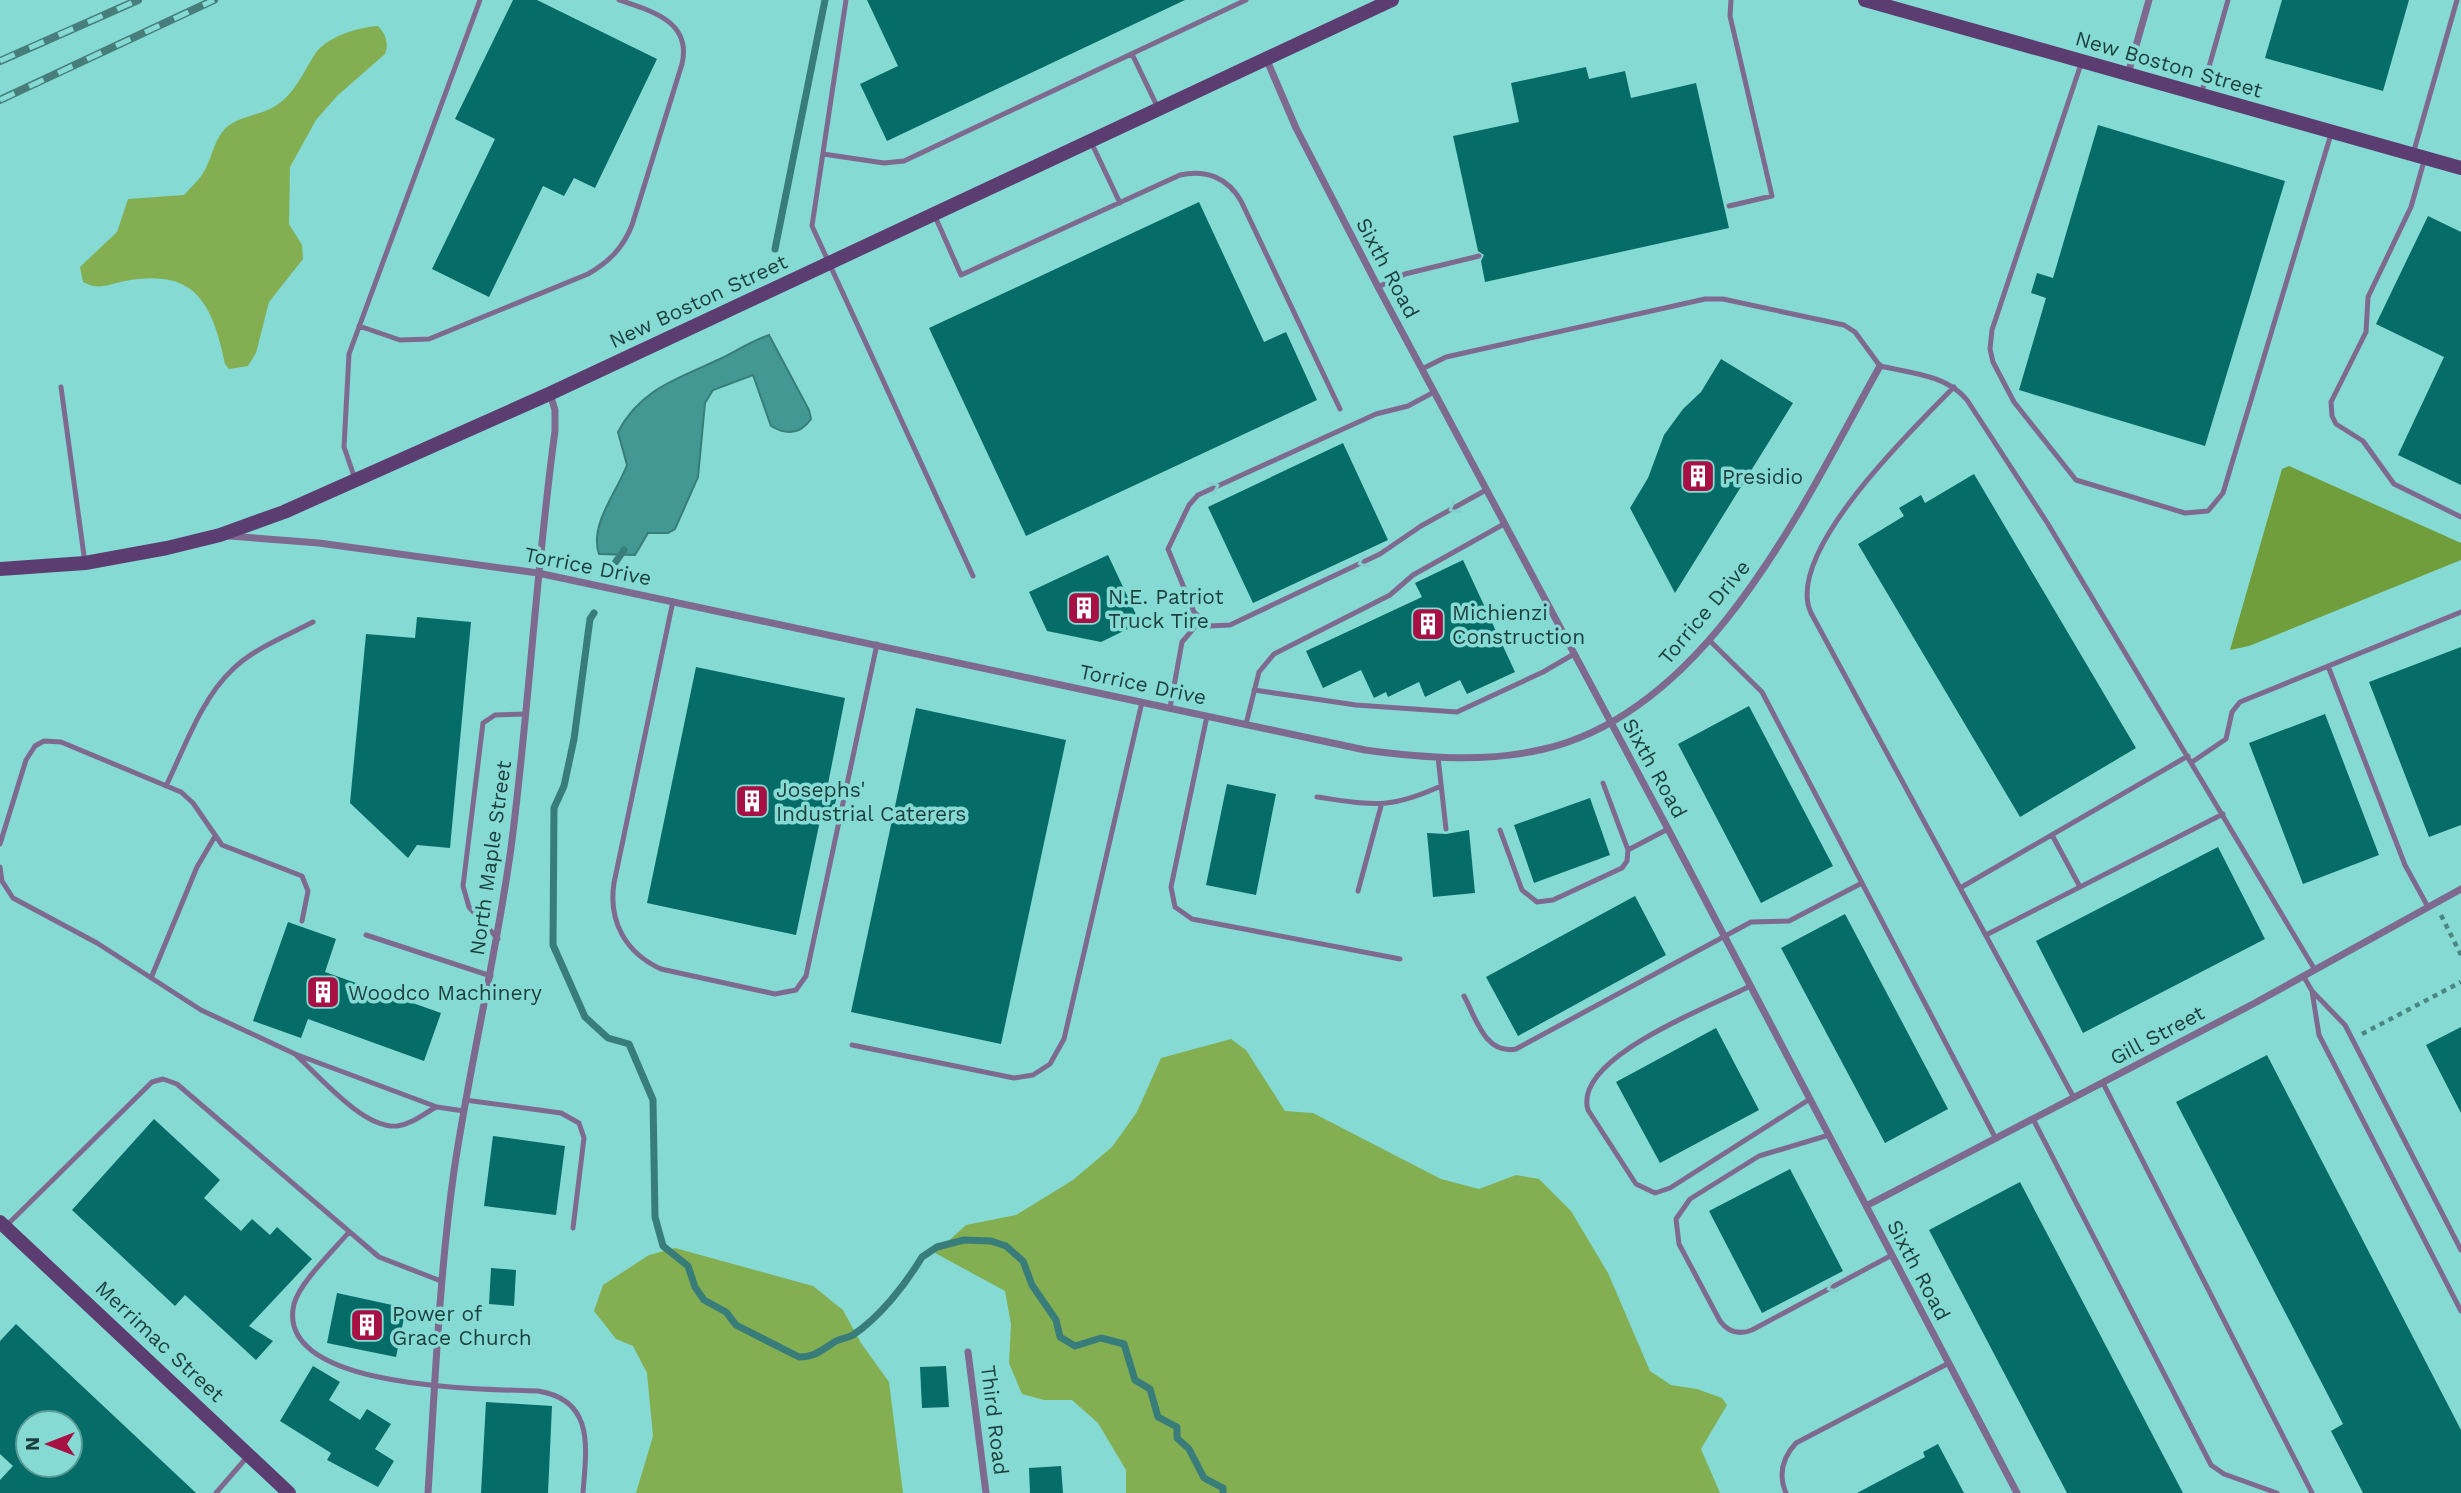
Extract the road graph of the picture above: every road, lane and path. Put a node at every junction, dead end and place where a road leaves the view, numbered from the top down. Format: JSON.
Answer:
{"nodes":[{"id":1,"x":480,"y":0,"type":"edge"},
{"id":2,"x":619,"y":0,"type":"edge"},
{"id":3,"x":846,"y":0,"type":"edge"},
{"id":4,"x":1246,"y":0,"type":"edge"},
{"id":5,"x":1731,"y":0,"type":"edge"},
{"id":6,"x":1865,"y":0,"type":"edge"},
{"id":7,"x":2149,"y":0,"type":"edge"},
{"id":8,"x":2228,"y":0,"type":"edge"},
{"id":9,"x":2457,"y":0,"type":"edge"},
{"id":10,"x":1386,"y":1,"type":"edge"},
{"id":11,"x":1132,"y":54,"type":"junction"},
{"id":12,"x":1266,"y":58,"type":"junction"},
{"id":13,"x":2082,"y":61,"type":"junction"},
{"id":14,"x":2128,"y":74,"type":"junction"},
{"id":15,"x":2201,"y":94,"type":"junction"},
{"id":16,"x":1158,"y":108,"type":"junction"},
{"id":17,"x":2332,"y":131,"type":"junction"},
{"id":18,"x":1090,"y":140,"type":"junction"},
{"id":19,"x":822,"y":154,"type":"junction"},
{"id":20,"x":2418,"y":156,"type":"junction"},
{"id":21,"x":2461,"y":168,"type":"edge"},
{"id":22,"x":1120,"y":203,"type":"junction"},
{"id":23,"x":1729,"y":206,"type":"dead end"},
{"id":24,"x":934,"y":213,"type":"junction"},
{"id":25,"x":1479,"y":256,"type":"dead end"},
{"id":26,"x":829,"y":263,"type":"junction"},
{"id":27,"x":1378,"y":287,"type":"junction"},
{"id":28,"x":359,"y":326,"type":"junction"},
{"id":29,"x":1880,"y":366,"type":"junction"},
{"id":30,"x":1422,"y":369,"type":"junction"},
{"id":31,"x":61,"y":387,"type":"dead end"},
{"id":32,"x":1954,"y":387,"type":"junction"},
{"id":33,"x":1434,"y":392,"type":"junction"},
{"id":34,"x":550,"y":394,"type":"junction"},
{"id":35,"x":1339,"y":409,"type":"dead end"},
{"id":36,"x":356,"y":482,"type":"junction"},
{"id":37,"x":1486,"y":490,"type":"junction"},
{"id":38,"x":2461,"y":517,"type":"edge"},
{"id":39,"x":1504,"y":524,"type":"junction"},
{"id":40,"x":220,"y":535,"type":"junction"},
{"id":41,"x":85,"y":563,"type":"junction"},
{"id":42,"x":0,"y":569,"type":"edge"},
{"id":43,"x":538,"y":573,"type":"junction"},
{"id":44,"x":973,"y":576,"type":"dead end"},
{"id":45,"x":673,"y":601,"type":"junction"},
{"id":46,"x":2461,"y":612,"type":"edge"},
{"id":47,"x":1200,"y":621,"type":"junction"},
{"id":48,"x":313,"y":622,"type":"dead end"},
{"id":49,"x":1709,"y":640,"type":"junction"},
{"id":50,"x":877,"y":644,"type":"junction"},
{"id":51,"x":1574,"y":654,"type":"junction"},
{"id":52,"x":2328,"y":666,"type":"junction"},
{"id":53,"x":1254,"y":691,"type":"junction"},
{"id":54,"x":1142,"y":702,"type":"junction"},
{"id":55,"x":1170,"y":708,"type":"junction"},
{"id":56,"x":526,"y":713,"type":"junction"},
{"id":57,"x":1207,"y":716,"type":"junction"},
{"id":58,"x":1610,"y":723,"type":"junction"},
{"id":59,"x":1247,"y":724,"type":"junction"},
{"id":60,"x":1438,"y":757,"type":"junction"},
{"id":61,"x":2190,"y":759,"type":"junction"},
{"id":62,"x":1603,"y":783,"type":"dead end"},
{"id":63,"x":166,"y":786,"type":"junction"},
{"id":64,"x":1441,"y":786,"type":"junction"},
{"id":65,"x":1317,"y":797,"type":"dead end"},
{"id":66,"x":1381,"y":806,"type":"junction"},
{"id":67,"x":2223,"y":814,"type":"junction"},
{"id":68,"x":1446,"y":829,"type":"dead end"},
{"id":69,"x":1668,"y":829,"type":"junction"},
{"id":70,"x":1500,"y":830,"type":"dead end"},
{"id":71,"x":2052,"y":835,"type":"junction"},
{"id":72,"x":214,"y":838,"type":"junction"},
{"id":73,"x":0,"y":844,"type":"edge"},
{"id":74,"x":1628,"y":850,"type":"junction"},
{"id":75,"x":0,"y":867,"type":"edge"},
{"id":76,"x":1862,"y":883,"type":"junction"},
{"id":77,"x":2081,"y":887,"type":"junction"},
{"id":78,"x":1960,"y":888,"type":"junction"},
{"id":79,"x":2461,"y":889,"type":"edge"},
{"id":80,"x":1358,"y":891,"type":"dead end"},
{"id":81,"x":2431,"y":905,"type":"junction"},
{"id":82,"x":302,"y":921,"type":"dead end"},
{"id":83,"x":366,"y":935,"type":"dead end"},
{"id":84,"x":1986,"y":935,"type":"junction"},
{"id":85,"x":1724,"y":937,"type":"junction"},
{"id":86,"x":498,"y":939,"type":"junction"},
{"id":87,"x":2461,"y":955,"type":"edge"},
{"id":88,"x":1400,"y":959,"type":"dead end"},
{"id":89,"x":2315,"y":970,"type":"junction"},
{"id":90,"x":491,"y":976,"type":"junction"},
{"id":91,"x":2304,"y":977,"type":"junction"},
{"id":92,"x":151,"y":978,"type":"junction"},
{"id":93,"x":2461,"y":982,"type":"edge"},
{"id":94,"x":1750,"y":986,"type":"junction"},
{"id":95,"x":2312,"y":991,"type":"junction"},
{"id":96,"x":1464,"y":996,"type":"dead end"},
{"id":97,"x":2352,"y":1039,"type":"junction"},
{"id":98,"x":852,"y":1045,"type":"dead end"},
{"id":99,"x":295,"y":1054,"type":"junction"},
{"id":100,"x":2103,"y":1083,"type":"junction"},
{"id":101,"x":1810,"y":1098,"type":"junction"},
{"id":102,"x":2074,"y":1098,"type":"junction"},
{"id":103,"x":465,"y":1100,"type":"junction"},
{"id":104,"x":436,"y":1107,"type":"junction"},
{"id":105,"x":464,"y":1111,"type":"junction"},
{"id":106,"x":2033,"y":1119,"type":"junction"},
{"id":107,"x":1829,"y":1135,"type":"junction"},
{"id":108,"x":1996,"y":1139,"type":"junction"},
{"id":109,"x":1866,"y":1206,"type":"junction"},
{"id":110,"x":3,"y":1224,"type":"edge"},
{"id":111,"x":573,"y":1228,"type":"dead end"},
{"id":112,"x":349,"y":1232,"type":"junction"},
{"id":113,"x":2461,"y":1250,"type":"edge"},
{"id":114,"x":1892,"y":1255,"type":"junction"},
{"id":115,"x":441,"y":1281,"type":"junction"},
{"id":116,"x":2461,"y":1311,"type":"edge"},
{"id":117,"x":968,"y":1352,"type":"dead end"},
{"id":118,"x":1949,"y":1363,"type":"junction"},
{"id":119,"x":435,"y":1386,"type":"junction"},
{"id":120,"x":250,"y":1454,"type":"junction"},
{"id":121,"x":216,"y":1493,"type":"edge"},
{"id":122,"x":289,"y":1493,"type":"edge"},
{"id":123,"x":428,"y":1493,"type":"edge"},
{"id":124,"x":583,"y":1493,"type":"edge"},
{"id":125,"x":986,"y":1493,"type":"edge"},
{"id":126,"x":1786,"y":1493,"type":"edge"},
{"id":127,"x":2017,"y":1493,"type":"edge"},
{"id":128,"x":2277,"y":1493,"type":"edge"},
{"id":129,"x":2312,"y":1493,"type":"edge"}],
"edges":[{"from":1,"to":28,"type":"lane"},
{"from":2,"to":28,"type":"lane"},
{"from":3,"to":19,"type":"lane"},
{"from":4,"to":11,"type":"lane"},
{"from":5,"to":23,"type":"lane"},
{"from":6,"to":13,"type":"main road","name":"New Boston Street"},
{"from":7,"to":14,"type":"street"},
{"from":8,"to":15,"type":"lane"},
{"from":9,"to":20,"type":"lane"},
{"from":10,"to":12,"type":"main road","name":"New Boston Street"},
{"from":11,"to":16,"type":"lane"},
{"from":11,"to":19,"type":"lane"},
{"from":12,"to":16,"type":"main road","name":"New Boston Street"},
{"from":12,"to":27,"type":"street","name":"Sixth Road"},
{"from":13,"to":14,"type":"main road","name":"New Boston Street"},
{"from":13,"to":17,"type":"lane"},
{"from":14,"to":15,"type":"main road","name":"New Boston Street"},
{"from":15,"to":17,"type":"main road","name":"New Boston Street"},
{"from":16,"to":18,"type":"main road","name":"New Boston Street"},
{"from":17,"to":20,"type":"main road","name":"New Boston Street"},
{"from":18,"to":22,"type":"lane"},
{"from":18,"to":24,"type":"main road","name":"New Boston Street"},
{"from":19,"to":26,"type":"lane"},
{"from":20,"to":21,"type":"main road","name":"New Boston Street"},
{"from":20,"to":38,"type":"lane"},
{"from":22,"to":24,"type":"lane"},
{"from":22,"to":35,"type":"lane"},
{"from":24,"to":26,"type":"main road","name":"New Boston Street"},
{"from":25,"to":27,"type":"lane"},
{"from":26,"to":34,"type":"main road","name":"New Boston Street"},
{"from":26,"to":44,"type":"lane"},
{"from":27,"to":30,"type":"street","name":"Sixth Road"},
{"from":28,"to":36,"type":"lane"},
{"from":29,"to":30,"type":"lane"},
{"from":29,"to":32,"type":"lane"},
{"from":29,"to":49,"type":"street","name":"Torrice Drive"},
{"from":30,"to":33,"type":"street","name":"Sixth Road"},
{"from":31,"to":41,"type":"lane"},
{"from":32,"to":61,"type":"lane"},
{"from":32,"to":78,"type":"lane"},
{"from":33,"to":37,"type":"street","name":"Sixth Road"},
{"from":47,"to":33,"type":"lane","one_way":true},
{"from":34,"to":36,"type":"main road","name":"New Boston Street"},
{"from":34,"to":43,"type":"street","name":"North Maple Street"},
{"from":36,"to":40,"type":"main road","name":"New Boston Street"},
{"from":37,"to":39,"type":"street","name":"Sixth Road"},
{"from":37,"to":47,"type":"lane","one_way":true},
{"from":39,"to":51,"type":"street","name":"Sixth Road"},
{"from":39,"to":53,"type":"lane"},
{"from":40,"to":41,"type":"main road","name":"New Boston Street"},
{"from":40,"to":43,"type":"street","name":"Torrice Drive"},
{"from":41,"to":42,"type":"main road","name":"New Boston Street"},
{"from":43,"to":45,"type":"street","name":"Torrice Drive"},
{"from":43,"to":56,"type":"street","name":"North Maple Street"},
{"from":45,"to":50,"type":"street","name":"Torrice Drive"},
{"from":45,"to":50,"type":"lane"},
{"from":46,"to":52,"type":"lane"},
{"from":47,"to":55,"type":"lane"},
{"from":48,"to":63,"type":"lane"},
{"from":49,"to":58,"type":"street","name":"Torrice Drive"},
{"from":49,"to":76,"type":"lane"},
{"from":50,"to":54,"type":"street","name":"Torrice Drive"},
{"from":51,"to":53,"type":"lane"},
{"from":51,"to":58,"type":"street","name":"Sixth Road"},
{"from":52,"to":61,"type":"lane"},
{"from":52,"to":81,"type":"lane"},
{"from":53,"to":59,"type":"lane"},
{"from":54,"to":55,"type":"street","name":"Torrice Drive"},
{"from":54,"to":98,"type":"lane"},
{"from":55,"to":57,"type":"street","name":"Torrice Drive"},
{"from":56,"to":86,"type":"street","name":"North Maple Street"},
{"from":56,"to":86,"type":"lane"},
{"from":57,"to":59,"type":"street","name":"Torrice Drive"},
{"from":57,"to":88,"type":"lane"},
{"from":58,"to":60,"type":"street","name":"Torrice Drive"},
{"from":58,"to":69,"type":"street","name":"Sixth Road"},
{"from":59,"to":60,"type":"street","name":"Torrice Drive"},
{"from":60,"to":64,"type":"lane"},
{"from":61,"to":67,"type":"lane"},
{"from":61,"to":71,"type":"lane"},
{"from":62,"to":74,"type":"lane"},
{"from":63,"to":72,"type":"lane"},
{"from":63,"to":73,"type":"lane"},
{"from":64,"to":66,"type":"lane"},
{"from":64,"to":68,"type":"lane"},
{"from":65,"to":66,"type":"lane"},
{"from":66,"to":80,"type":"lane"},
{"from":67,"to":77,"type":"lane"},
{"from":67,"to":89,"type":"lane"},
{"from":69,"to":74,"type":"lane"},
{"from":69,"to":85,"type":"street","name":"Sixth Road"},
{"from":70,"to":74,"type":"lane"},
{"from":71,"to":77,"type":"lane"},
{"from":71,"to":78,"type":"lane"},
{"from":72,"to":82,"type":"lane"},
{"from":72,"to":92,"type":"lane"},
{"from":75,"to":92,"type":"lane"},
{"from":76,"to":85,"type":"lane"},
{"from":76,"to":108,"type":"lane"},
{"from":77,"to":84,"type":"lane"},
{"from":78,"to":84,"type":"lane"},
{"from":79,"to":81,"type":"street","name":"Gill Street"},
{"from":81,"to":87,"type":"path"},
{"from":81,"to":89,"type":"street","name":"Gill Street"},
{"from":83,"to":90,"type":"lane"},
{"from":84,"to":102,"type":"lane"},
{"from":85,"to":94,"type":"street","name":"Sixth Road"},
{"from":85,"to":96,"type":"lane"},
{"from":86,"to":90,"type":"street","name":"North Maple Street"},
{"from":89,"to":91,"type":"street","name":"Gill Street"},
{"from":90,"to":103,"type":"street","name":"North Maple Street"},
{"from":91,"to":95,"type":"lane"},
{"from":91,"to":100,"type":"street","name":"Gill Street"},
{"from":92,"to":99,"type":"lane"},
{"from":93,"to":97,"type":"path"},
{"from":94,"to":101,"type":"street","name":"Sixth Road"},
{"from":94,"to":101,"type":"lane"},
{"from":95,"to":97,"type":"lane"},
{"from":95,"to":116,"type":"lane"},
{"from":97,"to":113,"type":"lane"},
{"from":99,"to":104,"type":"lane"},
{"from":99,"to":104,"type":"lane"},
{"from":100,"to":102,"type":"street","name":"Gill Street"},
{"from":100,"to":129,"type":"lane"},
{"from":101,"to":107,"type":"street","name":"Sixth Road"},
{"from":102,"to":106,"type":"street","name":"Gill Street"},
{"from":103,"to":105,"type":"street","name":"North Maple Street"},
{"from":103,"to":111,"type":"lane"},
{"from":104,"to":105,"type":"lane"},
{"from":105,"to":115,"type":"street","name":"North Maple Street"},
{"from":106,"to":108,"type":"street","name":"Gill Street"},
{"from":106,"to":128,"type":"lane"},
{"from":107,"to":109,"type":"street","name":"Sixth Road"},
{"from":114,"to":107,"type":"lane","one_way":true},
{"from":108,"to":109,"type":"street","name":"Gill Street"},
{"from":109,"to":114,"type":"street","name":"Sixth Road"},
{"from":110,"to":112,"type":"lane"},
{"from":110,"to":120,"type":"main road","name":"Merrimac Street"},
{"from":112,"to":115,"type":"lane"},
{"from":112,"to":119,"type":"lane"},
{"from":114,"to":118,"type":"street","name":"Sixth Road"},
{"from":115,"to":119,"type":"street","name":"North Maple Street"},
{"from":117,"to":125,"type":"street","name":"Third Road"},
{"from":118,"to":126,"type":"lane"},
{"from":118,"to":127,"type":"street","name":"Sixth Road"},
{"from":119,"to":123,"type":"street","name":"North Maple Street"},
{"from":119,"to":124,"type":"lane"},
{"from":120,"to":121,"type":"lane"},
{"from":120,"to":122,"type":"main road","name":"Merrimac Street"}]}
